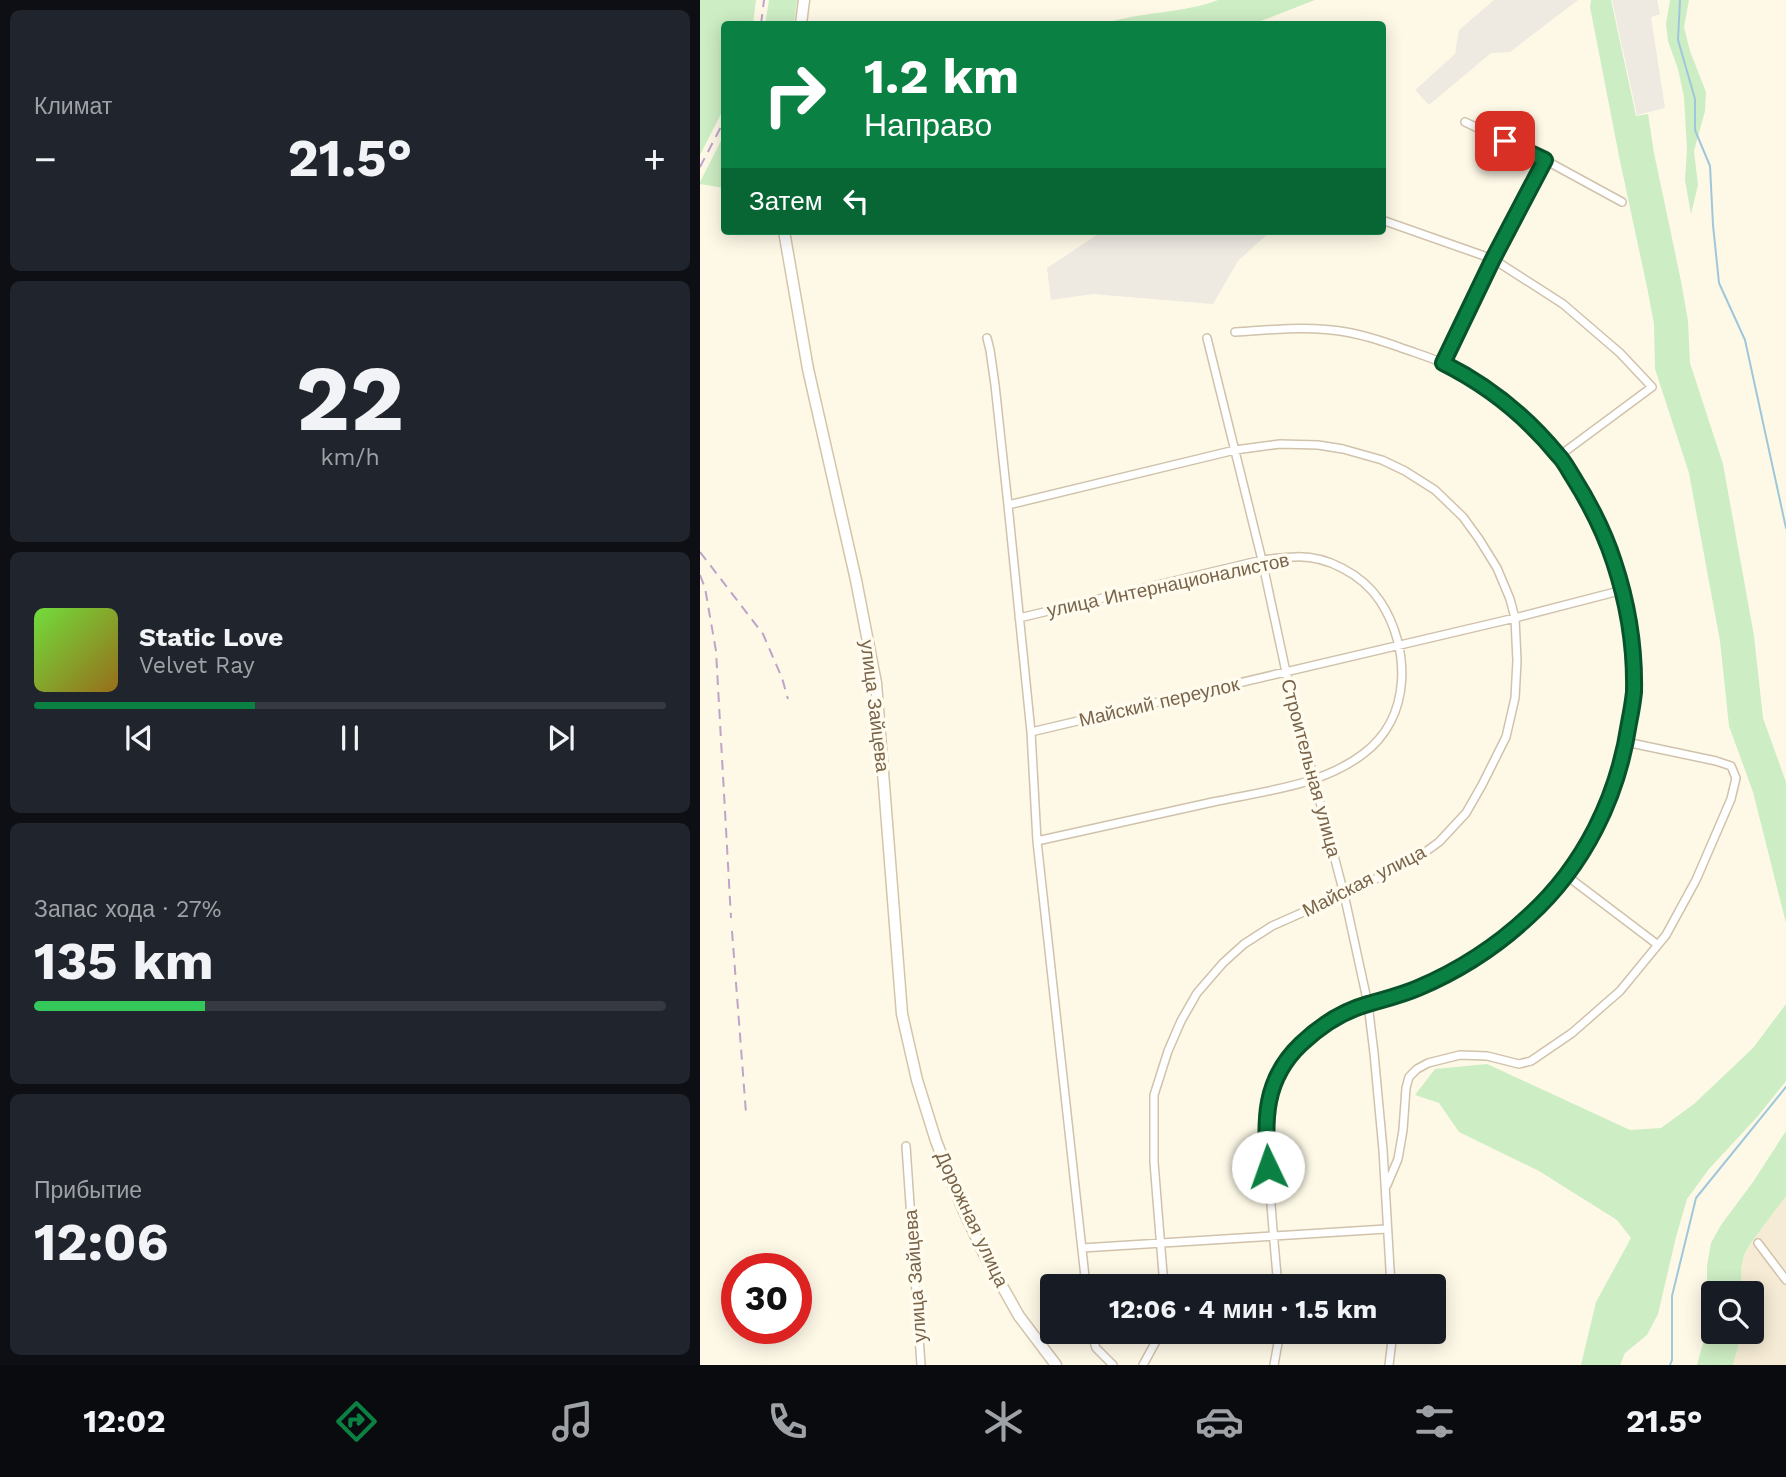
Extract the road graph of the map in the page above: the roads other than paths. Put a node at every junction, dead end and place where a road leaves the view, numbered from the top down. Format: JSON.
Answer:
{"nodes":[{"id":1,"x":804,"y":0,"type":"edge"},
{"id":2,"x":801,"y":21,"type":"edge"},
{"id":3,"x":1465,"y":122,"type":"dead end"},
{"id":4,"x":1545,"y":160,"type":"junction"},
{"id":5,"x":1622,"y":202,"type":"dead end"},
{"id":6,"x":1386,"y":221,"type":"edge"},
{"id":7,"x":786,"y":235,"type":"edge"},
{"id":8,"x":1493,"y":259,"type":"junction"},
{"id":9,"x":1235,"y":332,"type":"dead end"},
{"id":10,"x":987,"y":338,"type":"dead end"},
{"id":11,"x":1207,"y":338,"type":"dead end"},
{"id":12,"x":1443,"y":363,"type":"junction"},
{"id":13,"x":1235,"y":450,"type":"junction"},
{"id":14,"x":1559,"y":456,"type":"junction"},
{"id":15,"x":1008,"y":505,"type":"junction"},
{"id":16,"x":1262,"y":561,"type":"junction"},
{"id":17,"x":1623,"y":590,"type":"junction"},
{"id":18,"x":1019,"y":618,"type":"junction"},
{"id":19,"x":1515,"y":618,"type":"junction"},
{"id":20,"x":1399,"y":644,"type":"junction"},
{"id":21,"x":1286,"y":672,"type":"junction"},
{"id":22,"x":1031,"y":732,"type":"junction"},
{"id":23,"x":1626,"y":742,"type":"junction"},
{"id":24,"x":1315,"y":780,"type":"junction"},
{"id":25,"x":1037,"y":841,"type":"junction"},
{"id":26,"x":1567,"y":876,"type":"junction"},
{"id":27,"x":1344,"y":894,"type":"junction"},
{"id":28,"x":1658,"y":945,"type":"junction"},
{"id":29,"x":1368,"y":1004,"type":"junction"},
{"id":30,"x":936,"y":1142,"type":"joint"},
{"id":31,"x":906,"y":1146,"type":"dead end"},
{"id":32,"x":1385,"y":1189,"type":"junction"},
{"id":33,"x":1386,"y":1229,"type":"junction"},
{"id":34,"x":1273,"y":1235,"type":"junction"},
{"id":35,"x":1160,"y":1242,"type":"junction"},
{"id":36,"x":1758,"y":1243,"type":"dead end"},
{"id":37,"x":1082,"y":1248,"type":"junction"},
{"id":38,"x":1085,"y":1274,"type":"edge"},
{"id":39,"x":1163,"y":1274,"type":"edge"},
{"id":40,"x":1277,"y":1274,"type":"edge"},
{"id":41,"x":1390,"y":1274,"type":"edge"},
{"id":42,"x":1786,"y":1280,"type":"edge"},
{"id":43,"x":1095,"y":1344,"type":"edge"},
{"id":44,"x":1154,"y":1344,"type":"edge"},
{"id":45,"x":1278,"y":1344,"type":"edge"},
{"id":46,"x":1392,"y":1344,"type":"edge"},
{"id":47,"x":921,"y":1365,"type":"edge"},
{"id":48,"x":1056,"y":1365,"type":"edge"},
{"id":49,"x":1114,"y":1365,"type":"edge"},
{"id":50,"x":1143,"y":1365,"type":"edge"},
{"id":51,"x":1274,"y":1365,"type":"edge"},
{"id":52,"x":1390,"y":1365,"type":"edge"}],
"edges":[{"from":1,"to":2,"type":"street"},
{"from":3,"to":4,"type":"street"},
{"from":4,"to":5,"type":"street"},
{"from":4,"to":8,"type":"street"},
{"from":6,"to":8,"type":"street"},
{"from":7,"to":30,"type":"street","name":"улица Зайцева"},
{"from":8,"to":12,"type":"street"},
{"from":8,"to":14,"type":"street"},
{"from":9,"to":12,"type":"street"},
{"from":10,"to":15,"type":"street"},
{"from":11,"to":13,"type":"street","name":"Строительная улица"},
{"from":12,"to":14,"type":"street"},
{"from":13,"to":15,"type":"street","name":"Майская улица"},
{"from":13,"to":16,"type":"street","name":"Строительная улица"},
{"from":13,"to":19,"type":"street","name":"Майская улица"},
{"from":14,"to":17,"type":"street"},
{"from":15,"to":18,"type":"street"},
{"from":16,"to":18,"type":"street","name":"улица Интернационалистов"},
{"from":16,"to":20,"type":"street","name":"улица Интернационалистов"},
{"from":16,"to":21,"type":"street","name":"Строительная улица"},
{"from":17,"to":19,"type":"street","name":"Майский переулок"},
{"from":17,"to":23,"type":"street"},
{"from":18,"to":22,"type":"street"},
{"from":19,"to":20,"type":"street","name":"Майский переулок"},
{"from":19,"to":27,"type":"street","name":"Майская улица"},
{"from":20,"to":21,"type":"street","name":"Майский переулок"},
{"from":20,"to":24,"type":"street","name":"улица Интернационалистов"},
{"from":21,"to":22,"type":"street","name":"Майский переулок"},
{"from":21,"to":24,"type":"street","name":"Строительная улица"},
{"from":22,"to":25,"type":"street"},
{"from":23,"to":26,"type":"street"},
{"from":23,"to":28,"type":"street"},
{"from":24,"to":25,"type":"street","name":"улица Интернационалистов"},
{"from":24,"to":27,"type":"street","name":"Строительная улица"},
{"from":25,"to":37,"type":"street"},
{"from":26,"to":28,"type":"street"},
{"from":26,"to":29,"type":"street"},
{"from":27,"to":29,"type":"street","name":"Строительная улица"},
{"from":27,"to":35,"type":"street","name":"Майская улица"},
{"from":28,"to":32,"type":"street"},
{"from":29,"to":32,"type":"street","name":"Строительная улица"},
{"from":29,"to":34,"type":"street"},
{"from":30,"to":48,"type":"street","name":"Дорожная улица"},
{"from":31,"to":47,"type":"street","name":"улица Зайцева"},
{"from":32,"to":33,"type":"street","name":"Строительная улица"},
{"from":33,"to":34,"type":"street"},
{"from":33,"to":41,"type":"street","name":"Строительная улица"},
{"from":34,"to":35,"type":"street"},
{"from":34,"to":40,"type":"street"},
{"from":35,"to":37,"type":"street"},
{"from":35,"to":39,"type":"street","name":"Майская улица"},
{"from":36,"to":42,"type":"street"},
{"from":37,"to":38,"type":"street"},
{"from":43,"to":49,"type":"street"},
{"from":44,"to":50,"type":"street"},
{"from":45,"to":51,"type":"street"},
{"from":46,"to":52,"type":"street"}]}
